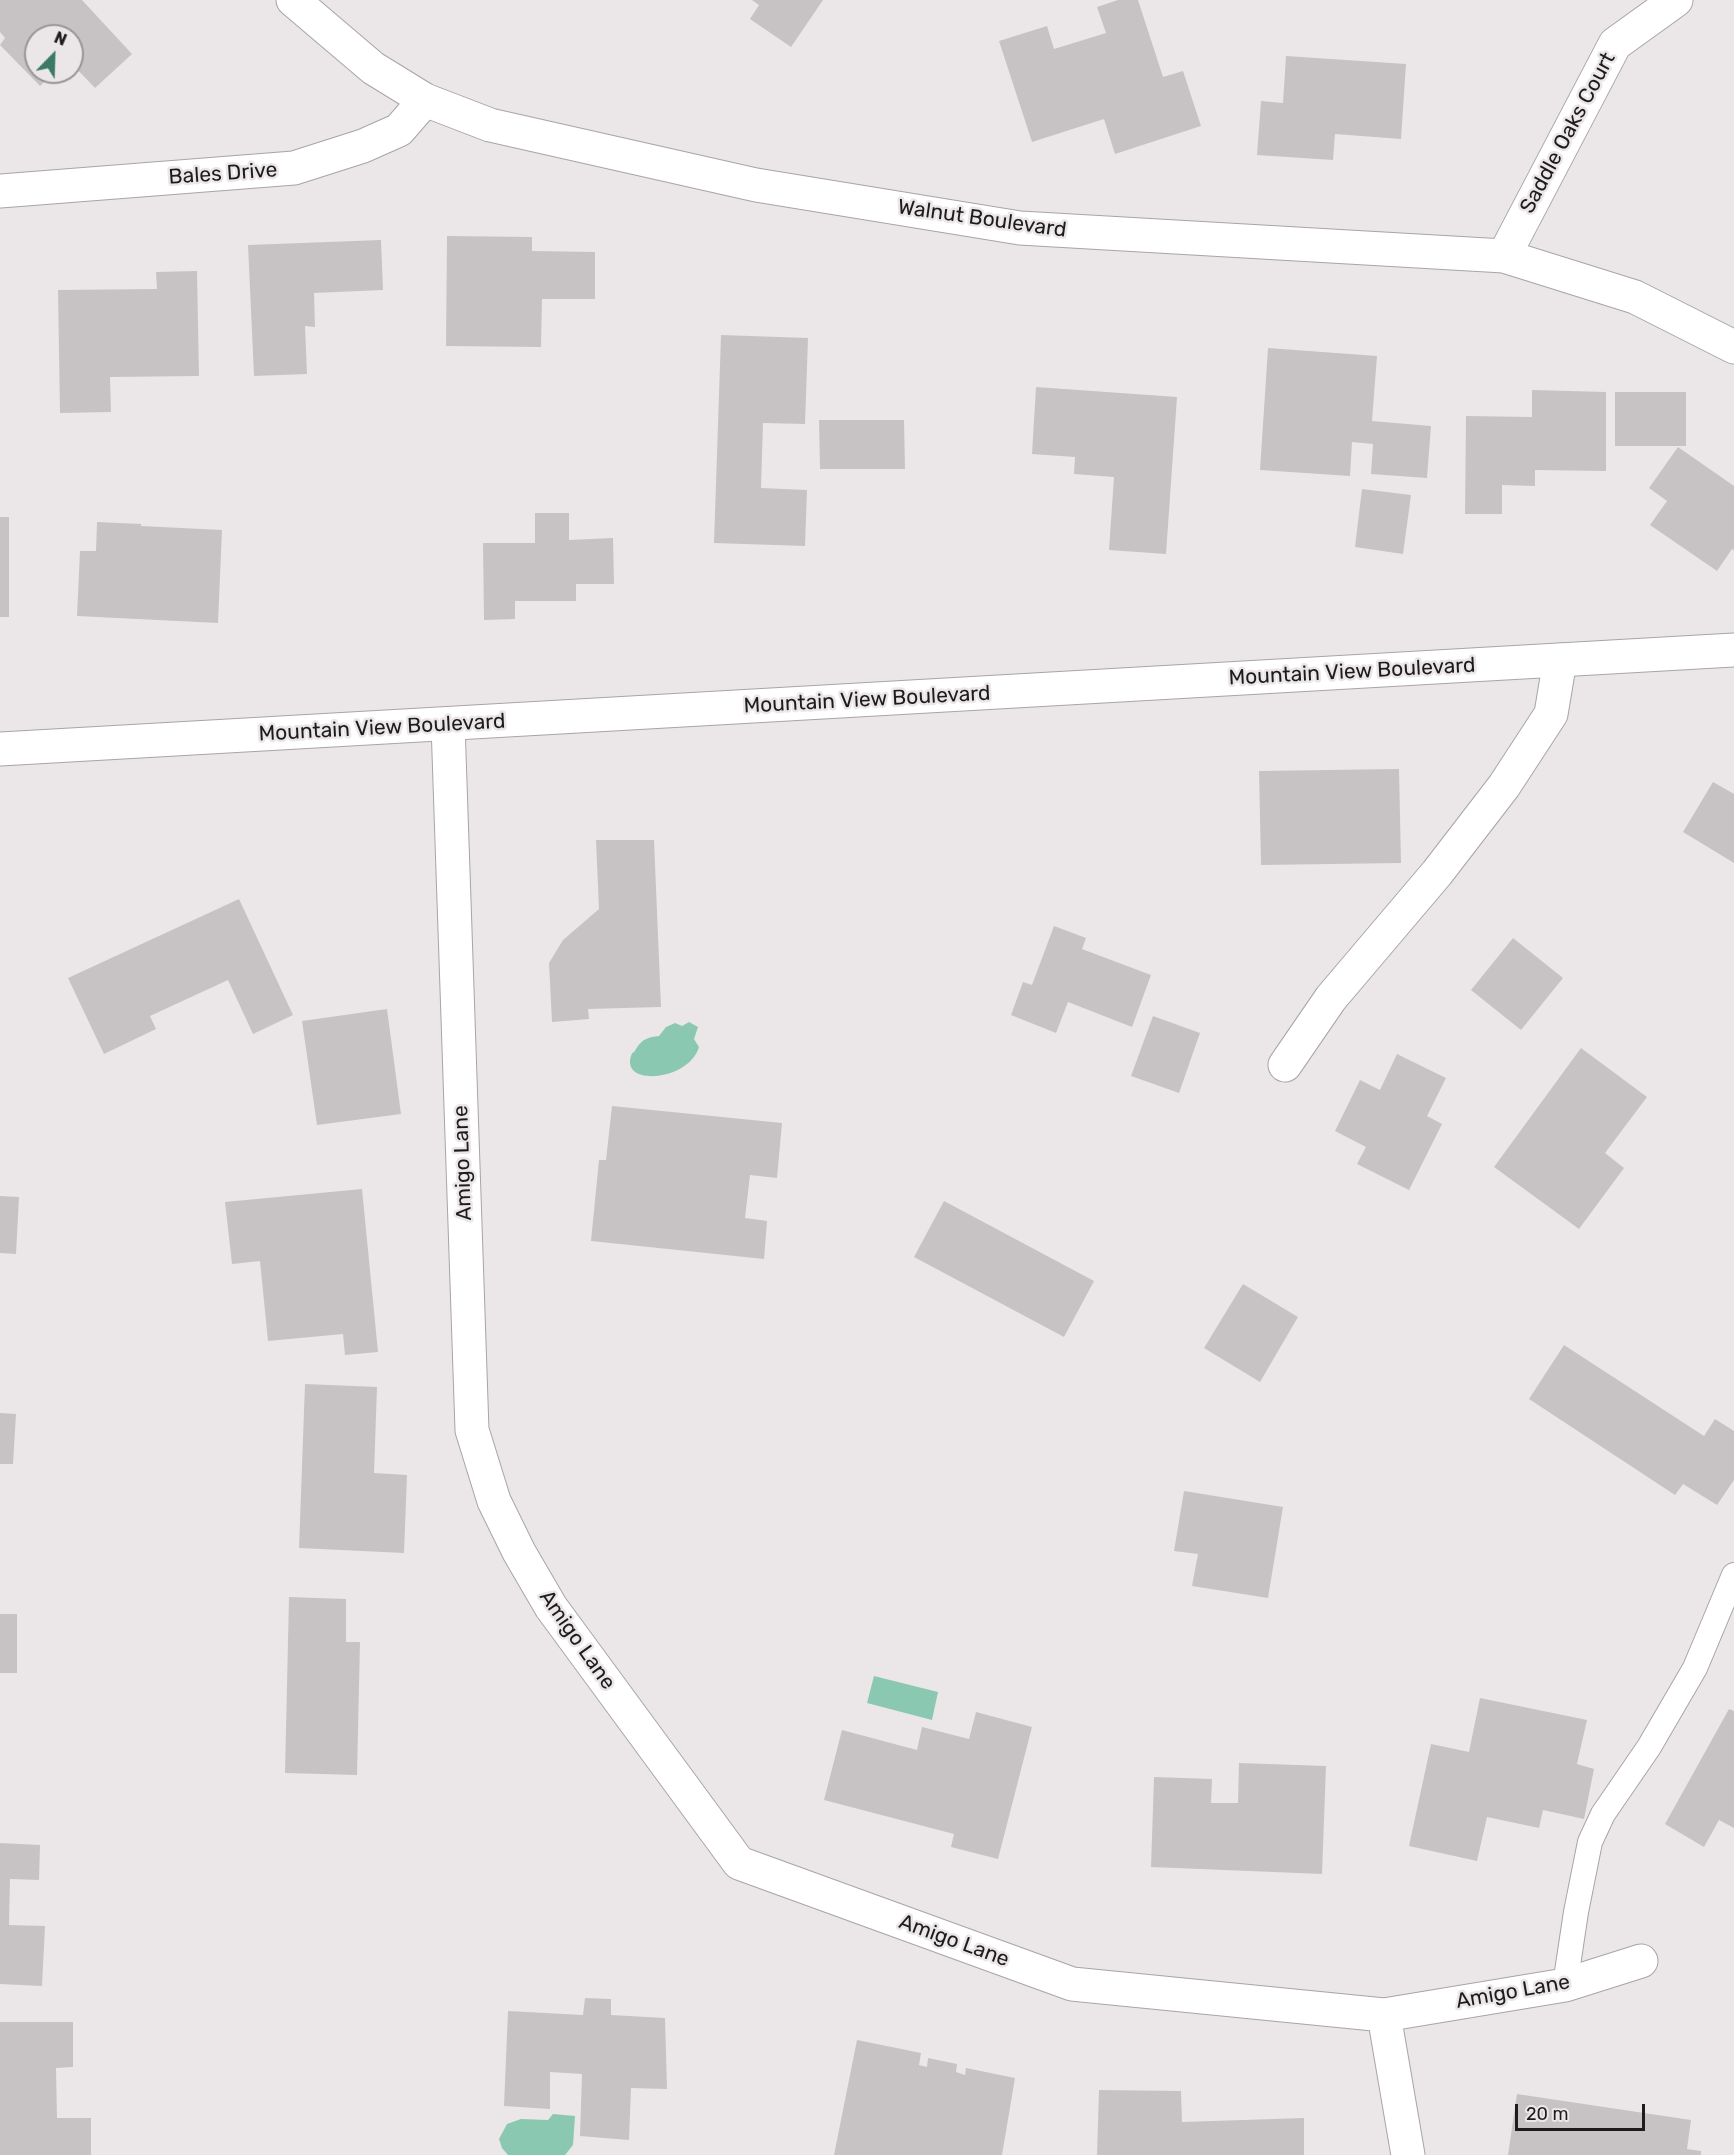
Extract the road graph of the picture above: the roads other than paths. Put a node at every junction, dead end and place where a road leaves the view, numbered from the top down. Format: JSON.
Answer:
{"nodes":[{"id":1,"x":293,"y":0,"type":"edge"},
{"id":2,"x":1676,"y":0,"type":"edge"},
{"id":3,"x":425,"y":100,"type":"junction"},
{"id":4,"x":0,"y":191,"type":"edge"},
{"id":5,"x":1504,"y":256,"type":"junction"},
{"id":6,"x":1734,"y":347,"type":"edge"},
{"id":7,"x":1734,"y":650,"type":"edge"},
{"id":8,"x":1560,"y":660,"type":"junction"},
{"id":9,"x":448,"y":724,"type":"junction"},
{"id":10,"x":0,"y":749,"type":"edge"},
{"id":11,"x":1285,"y":1065,"type":"dead end"},
{"id":12,"x":1734,"y":1575,"type":"edge"},
{"id":13,"x":1641,"y":1961,"type":"dead end"},
{"id":14,"x":1565,"y":1985,"type":"junction"},
{"id":15,"x":1384,"y":2015,"type":"junction"},
{"id":16,"x":1408,"y":2155,"type":"edge"}],
"edges":[{"from":1,"to":3,"type":"street","name":"Walnut Boulevard"},
{"from":2,"to":5,"type":"street","name":"Saddle Oaks Court"},
{"from":3,"to":4,"type":"street","name":"Bales Drive"},
{"from":3,"to":5,"type":"street","name":"Walnut Boulevard"},
{"from":5,"to":6,"type":"street","name":"Walnut Boulevard"},
{"from":7,"to":8,"type":"street","name":"Mountain View Boulevard"},
{"from":8,"to":9,"type":"street","name":"Mountain View Boulevard"},
{"from":8,"to":11,"type":"street"},
{"from":9,"to":10,"type":"street","name":"Mountain View Boulevard"},
{"from":9,"to":15,"type":"street","name":"Amigo Lane"},
{"from":12,"to":14,"type":"lane"},
{"from":13,"to":14,"type":"street","name":"Amigo Lane"},
{"from":14,"to":15,"type":"street","name":"Amigo Lane"},
{"from":15,"to":16,"type":"street"}]}
